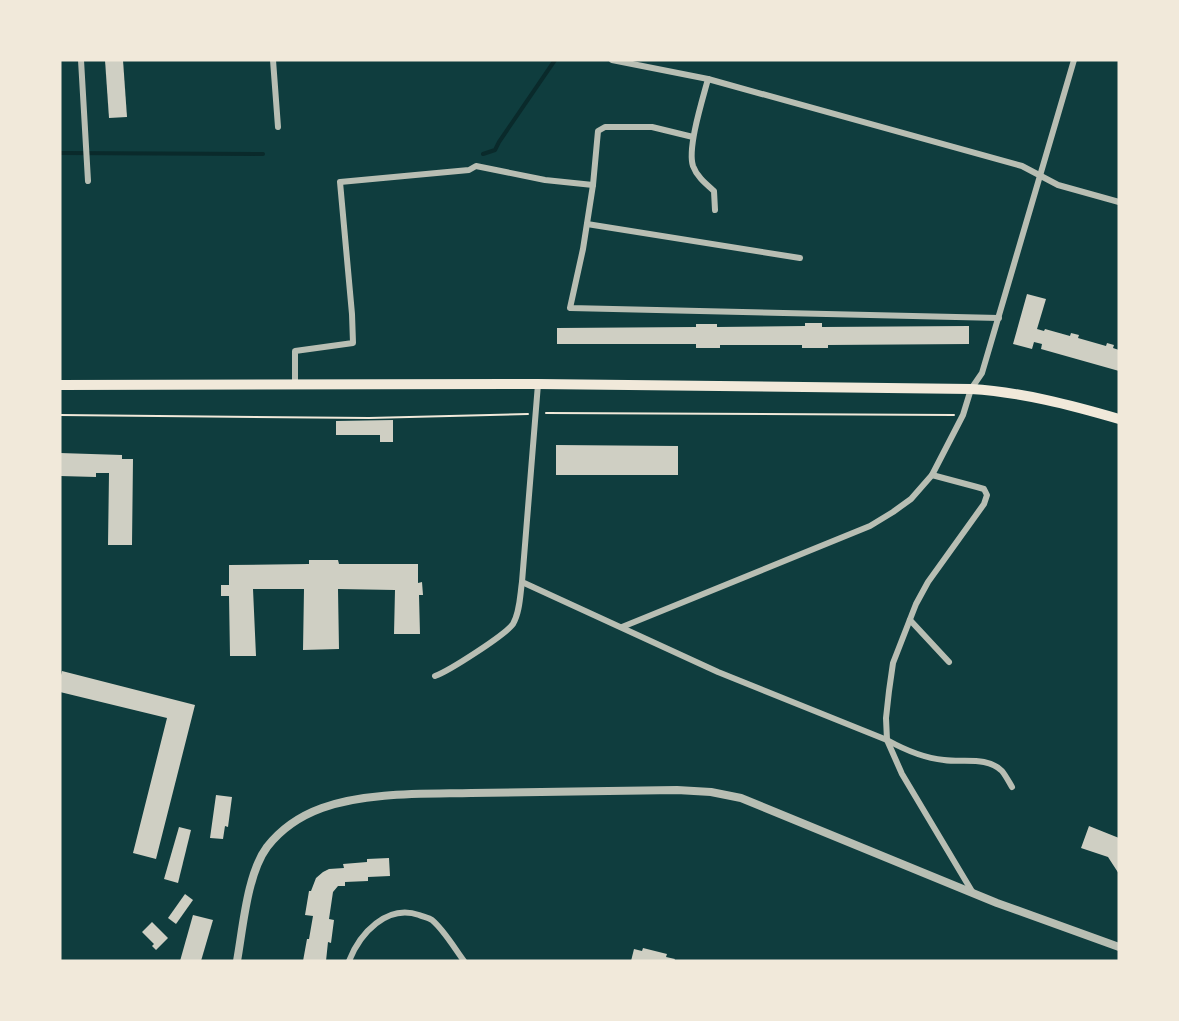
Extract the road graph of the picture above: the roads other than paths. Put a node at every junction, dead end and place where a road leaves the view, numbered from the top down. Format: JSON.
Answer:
{"nodes":[{"id":1,"x":81,"y":60,"type":"edge"},
{"id":2,"x":273,"y":60,"type":"edge"},
{"id":3,"x":612,"y":60,"type":"edge"},
{"id":4,"x":1074,"y":60,"type":"edge"},
{"id":5,"x":708,"y":79,"type":"junction"},
{"id":6,"x":278,"y":127,"type":"dead end"},
{"id":7,"x":693,"y":137,"type":"junction"},
{"id":8,"x":1041,"y":177,"type":"junction"},
{"id":9,"x":88,"y":181,"type":"dead end"},
{"id":10,"x":593,"y":185,"type":"junction"},
{"id":11,"x":1119,"y":202,"type":"edge"},
{"id":12,"x":715,"y":210,"type":"dead end"},
{"id":13,"x":587,"y":224,"type":"junction"},
{"id":14,"x":800,"y":258,"type":"dead end"},
{"id":15,"x":999,"y":318,"type":"junction"},
{"id":16,"x":538,"y":384,"type":"junction"},
{"id":17,"x":60,"y":385,"type":"edge"},
{"id":18,"x":295,"y":385,"type":"junction"},
{"id":19,"x":971,"y":389,"type":"junction"},
{"id":20,"x":1119,"y":419,"type":"edge"},
{"id":21,"x":932,"y":475,"type":"junction"},
{"id":22,"x":522,"y":582,"type":"junction"},
{"id":23,"x":910,"y":620,"type":"junction"},
{"id":24,"x":622,"y":627,"type":"junction"},
{"id":25,"x":949,"y":662,"type":"dead end"},
{"id":26,"x":435,"y":676,"type":"dead end"},
{"id":27,"x":887,"y":741,"type":"junction"},
{"id":28,"x":1012,"y":787,"type":"dead end"},
{"id":29,"x":973,"y":893,"type":"junction"},
{"id":30,"x":1119,"y":947,"type":"edge"},
{"id":31,"x":237,"y":961,"type":"edge"},
{"id":32,"x":349,"y":961,"type":"edge"},
{"id":33,"x":464,"y":961,"type":"edge"}],
"edges":[{"from":1,"to":9,"type":"street"},
{"from":2,"to":6,"type":"street"},
{"from":3,"to":5,"type":"street"},
{"from":4,"to":8,"type":"street"},
{"from":5,"to":7,"type":"street"},
{"from":5,"to":8,"type":"street"},
{"from":7,"to":10,"type":"street"},
{"from":7,"to":12,"type":"street"},
{"from":8,"to":11,"type":"street"},
{"from":8,"to":15,"type":"street"},
{"from":10,"to":13,"type":"street"},
{"from":10,"to":18,"type":"street"},
{"from":13,"to":14,"type":"street"},
{"from":13,"to":15,"type":"street"},
{"from":15,"to":19,"type":"street"},
{"from":16,"to":18,"type":"highway"},
{"from":16,"to":19,"type":"highway"},
{"from":16,"to":22,"type":"street"},
{"from":17,"to":18,"type":"highway"},
{"from":19,"to":20,"type":"highway"},
{"from":19,"to":21,"type":"street"},
{"from":21,"to":23,"type":"street"},
{"from":21,"to":24,"type":"street"},
{"from":22,"to":24,"type":"street"},
{"from":22,"to":26,"type":"street"},
{"from":23,"to":25,"type":"street"},
{"from":23,"to":27,"type":"street"},
{"from":24,"to":27,"type":"street"},
{"from":27,"to":28,"type":"street"},
{"from":27,"to":29,"type":"street"},
{"from":29,"to":30,"type":"street"},
{"from":29,"to":31,"type":"street"},
{"from":32,"to":33,"type":"street"}]}
